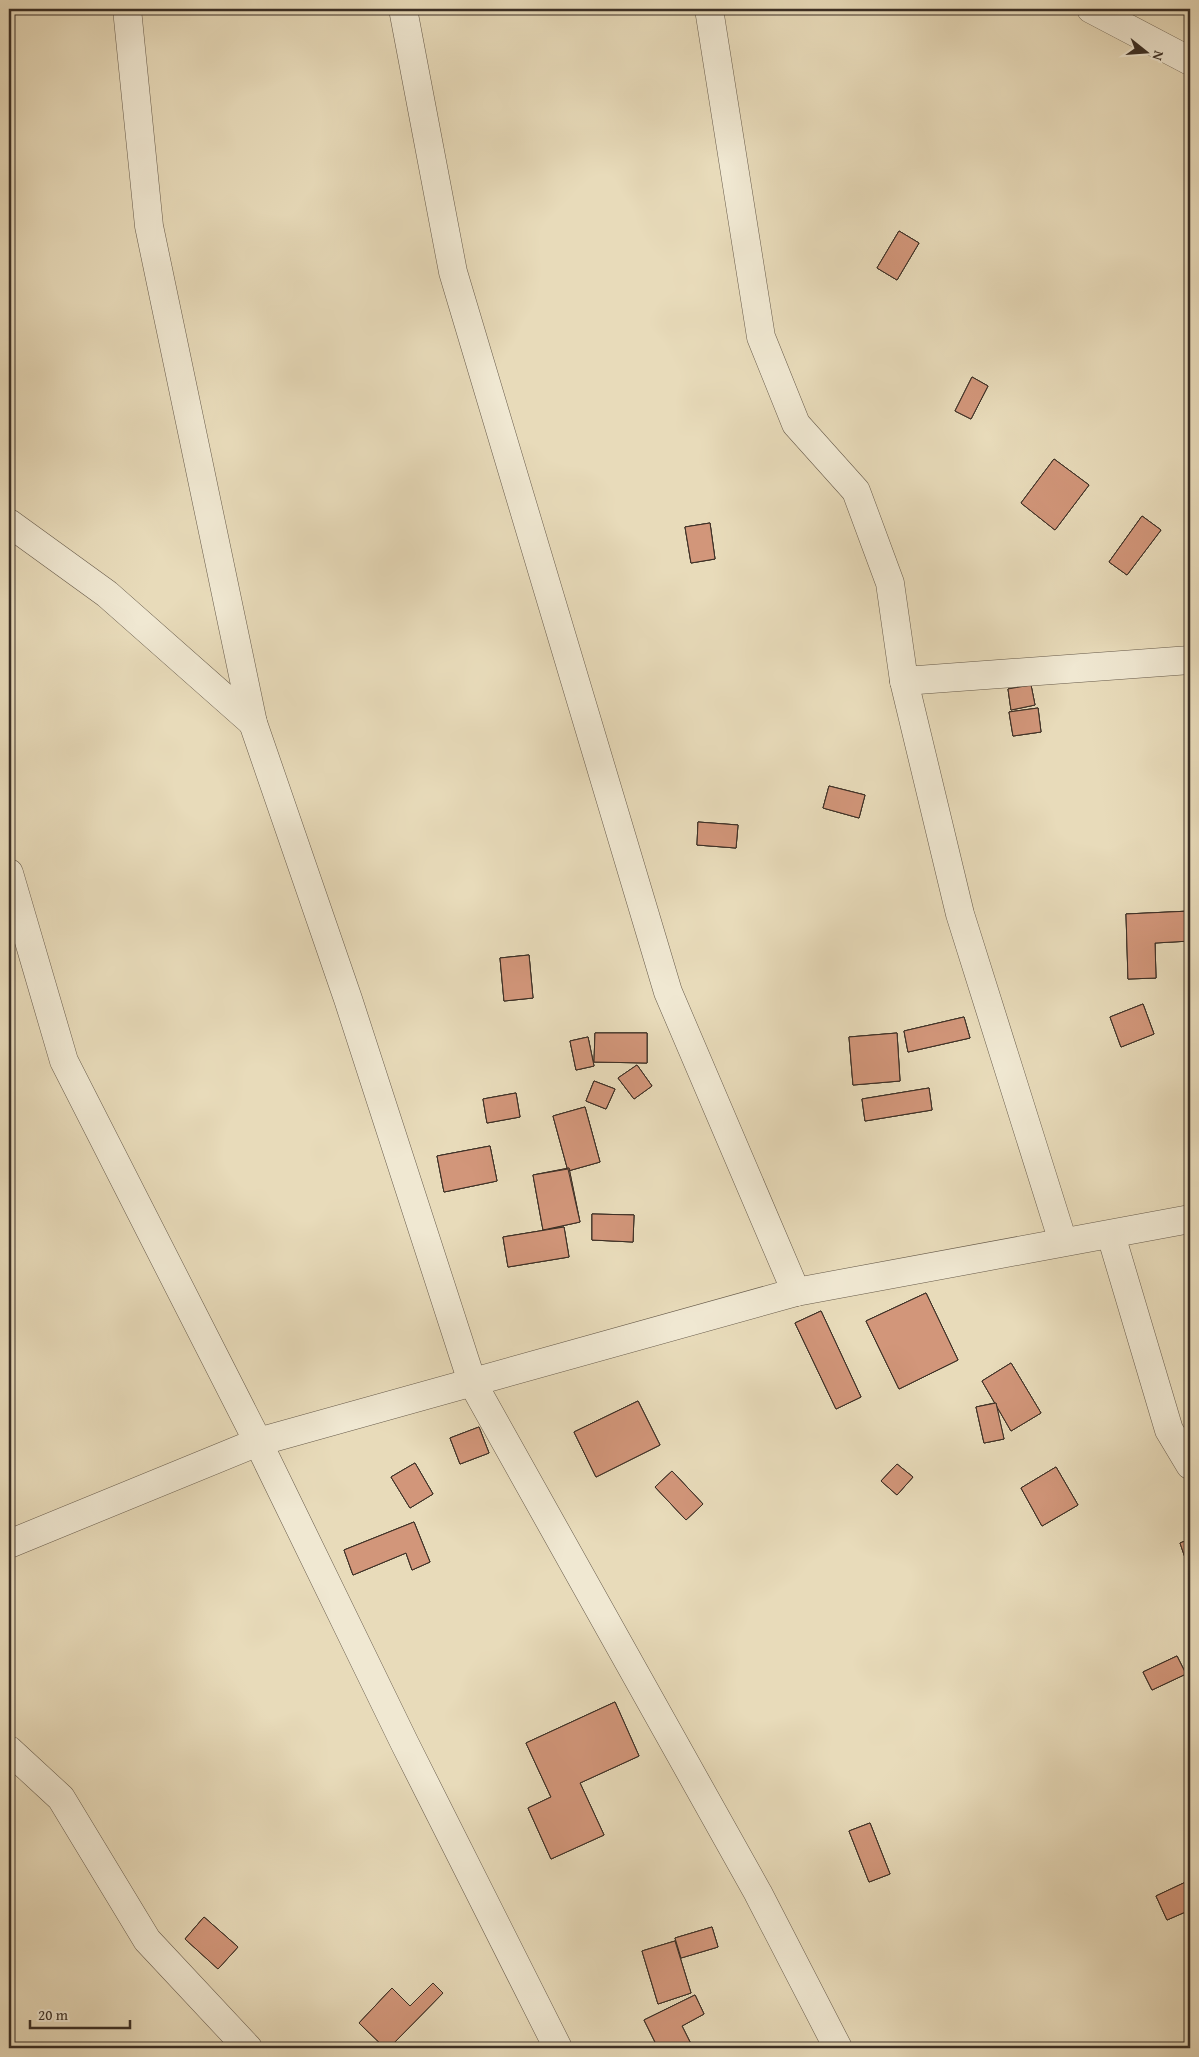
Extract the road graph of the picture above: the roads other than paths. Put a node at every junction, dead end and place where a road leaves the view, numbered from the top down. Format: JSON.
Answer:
{"nodes":[{"id":1,"x":127,"y":9,"type":"edge"},
{"id":2,"x":403,"y":9,"type":"edge"},
{"id":3,"x":709,"y":9,"type":"edge"},
{"id":4,"x":1091,"y":9,"type":"edge"},
{"id":5,"x":1190,"y":60,"type":"edge"},
{"id":6,"x":9,"y":523,"type":"edge"},
{"id":7,"x":1189,"y":665,"type":"edge"},
{"id":8,"x":904,"y":681,"type":"junction"},
{"id":9,"x":253,"y":723,"type":"junction"},
{"id":10,"x":9,"y":873,"type":"edge"},
{"id":11,"x":1190,"y":1219,"type":"edge"},
{"id":12,"x":1111,"y":1235,"type":"junction"},
{"id":13,"x":1063,"y":1242,"type":"junction"},
{"id":14,"x":796,"y":1292,"type":"junction"},
{"id":15,"x":472,"y":1382,"type":"junction"},
{"id":16,"x":258,"y":1442,"type":"junction"},
{"id":17,"x":1190,"y":1465,"type":"edge"},
{"id":18,"x":9,"y":1544,"type":"edge"},
{"id":19,"x":9,"y":1750,"type":"edge"},
{"id":20,"x":248,"y":2048,"type":"edge"},
{"id":21,"x":558,"y":2048,"type":"edge"},
{"id":22,"x":838,"y":2048,"type":"edge"}],
"edges":[{"from":1,"to":9,"type":"street"},
{"from":2,"to":14,"type":"street"},
{"from":3,"to":8,"type":"street"},
{"from":4,"to":5,"type":"street"},
{"from":6,"to":9,"type":"street"},
{"from":7,"to":8,"type":"street"},
{"from":8,"to":13,"type":"street"},
{"from":9,"to":15,"type":"street"},
{"from":10,"to":16,"type":"street"},
{"from":11,"to":12,"type":"street"},
{"from":12,"to":13,"type":"street"},
{"from":12,"to":17,"type":"street"},
{"from":13,"to":14,"type":"street"},
{"from":14,"to":15,"type":"street"},
{"from":15,"to":16,"type":"street"},
{"from":15,"to":22,"type":"street"},
{"from":16,"to":18,"type":"street"},
{"from":16,"to":21,"type":"street"},
{"from":19,"to":20,"type":"street"}]}
